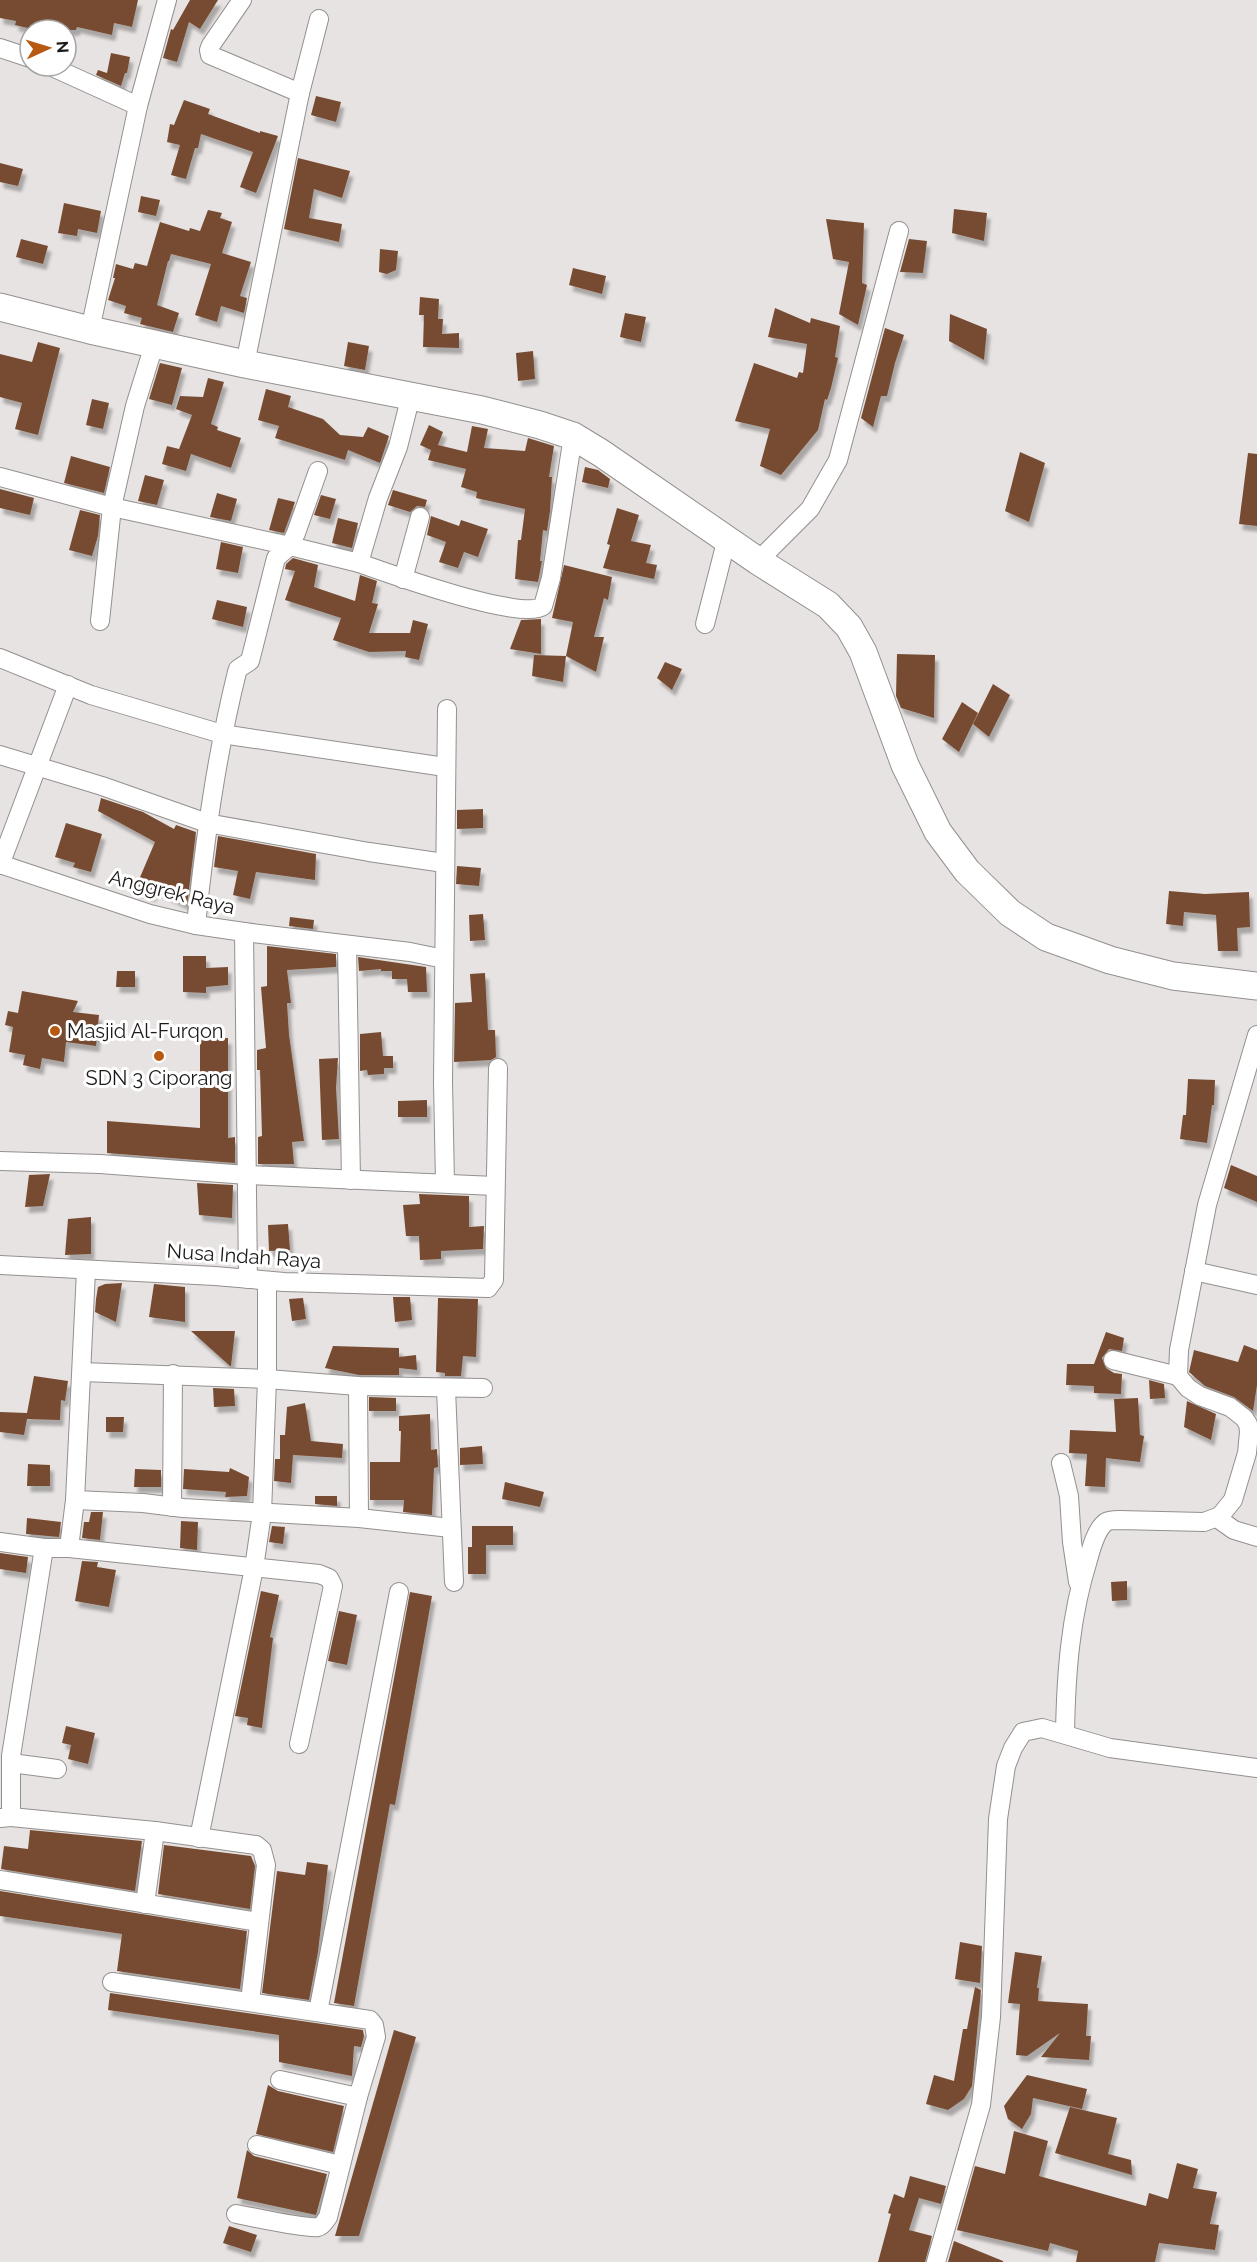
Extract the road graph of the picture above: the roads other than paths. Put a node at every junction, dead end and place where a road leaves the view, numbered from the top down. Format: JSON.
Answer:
{"nodes":[{"id":1,"x":167,"y":0,"type":"edge"},
{"id":2,"x":242,"y":0,"type":"edge"},
{"id":3,"x":319,"y":19,"type":"dead end"},
{"id":4,"x":0,"y":48,"type":"edge"},
{"id":5,"x":18,"y":54,"type":"edge"},
{"id":6,"x":76,"y":78,"type":"edge"},
{"id":7,"x":300,"y":93,"type":"junction"},
{"id":8,"x":138,"y":106,"type":"junction"},
{"id":9,"x":899,"y":231,"type":"dead end"},
{"id":10,"x":0,"y":307,"type":"edge"},
{"id":11,"x":90,"y":330,"type":"junction"},
{"id":12,"x":154,"y":345,"type":"junction"},
{"id":13,"x":245,"y":364,"type":"junction"},
{"id":14,"x":411,"y":396,"type":"junction"},
{"id":15,"x":573,"y":436,"type":"junction"},
{"id":16,"x":318,"y":471,"type":"dead end"},
{"id":17,"x":0,"y":477,"type":"edge"},
{"id":18,"x":112,"y":507,"type":"junction"},
{"id":19,"x":420,"y":517,"type":"dead end"},
{"id":20,"x":727,"y":538,"type":"junction"},
{"id":21,"x":290,"y":546,"type":"junction"},
{"id":22,"x":758,"y":561,"type":"junction"},
{"id":23,"x":359,"y":563,"type":"junction"},
{"id":24,"x":403,"y":579,"type":"junction"},
{"id":25,"x":100,"y":621,"type":"dead end"},
{"id":26,"x":705,"y":624,"type":"dead end"},
{"id":27,"x":0,"y":658,"type":"edge"},
{"id":28,"x":68,"y":685,"type":"junction"},
{"id":29,"x":447,"y":709,"type":"dead end"},
{"id":30,"x":222,"y":734,"type":"junction"},
{"id":31,"x":0,"y":755,"type":"edge"},
{"id":32,"x":36,"y":765,"type":"junction"},
{"id":33,"x":445,"y":768,"type":"junction"},
{"id":34,"x":207,"y":823,"type":"junction"},
{"id":35,"x":444,"y":863,"type":"junction"},
{"id":36,"x":0,"y":864,"type":"edge"},
{"id":37,"x":196,"y":925,"type":"junction"},
{"id":38,"x":244,"y":932,"type":"junction"},
{"id":39,"x":347,"y":945,"type":"junction"},
{"id":40,"x":444,"y":959,"type":"junction"},
{"id":41,"x":1257,"y":986,"type":"edge"},
{"id":42,"x":1257,"y":1035,"type":"edge"},
{"id":43,"x":498,"y":1068,"type":"dead end"},
{"id":44,"x":0,"y":1161,"type":"edge"},
{"id":45,"x":247,"y":1175,"type":"junction"},
{"id":46,"x":351,"y":1180,"type":"junction"},
{"id":47,"x":446,"y":1183,"type":"junction"},
{"id":48,"x":495,"y":1186,"type":"junction"},
{"id":49,"x":0,"y":1265,"type":"edge"},
{"id":50,"x":86,"y":1270,"type":"junction"},
{"id":51,"x":1194,"y":1271,"type":"junction"},
{"id":52,"x":248,"y":1279,"type":"junction"},
{"id":53,"x":267,"y":1281,"type":"junction"},
{"id":54,"x":1257,"y":1285,"type":"edge"},
{"id":55,"x":1113,"y":1360,"type":"dead end"},
{"id":56,"x":82,"y":1372,"type":"junction"},
{"id":57,"x":173,"y":1374,"type":"junction"},
{"id":58,"x":1178,"y":1376,"type":"junction"},
{"id":59,"x":267,"y":1379,"type":"junction"},
{"id":60,"x":358,"y":1386,"type":"junction"},
{"id":61,"x":483,"y":1388,"type":"dead end"},
{"id":62,"x":446,"y":1389,"type":"junction"},
{"id":63,"x":1061,"y":1463,"type":"dead end"},
{"id":64,"x":75,"y":1500,"type":"junction"},
{"id":65,"x":172,"y":1507,"type":"junction"},
{"id":66,"x":262,"y":1513,"type":"junction"},
{"id":67,"x":359,"y":1518,"type":"junction"},
{"id":68,"x":1217,"y":1518,"type":"junction"},
{"id":69,"x":451,"y":1527,"type":"junction"},
{"id":70,"x":1257,"y":1537,"type":"edge"},
{"id":71,"x":0,"y":1542,"type":"edge"},
{"id":72,"x":44,"y":1548,"type":"junction"},
{"id":73,"x":69,"y":1548,"type":"junction"},
{"id":74,"x":254,"y":1568,"type":"junction"},
{"id":75,"x":454,"y":1582,"type":"dead end"},
{"id":76,"x":1079,"y":1587,"type":"junction"},
{"id":77,"x":399,"y":1592,"type":"dead end"},
{"id":78,"x":1065,"y":1734,"type":"junction"},
{"id":79,"x":299,"y":1744,"type":"dead end"},
{"id":80,"x":11,"y":1763,"type":"junction"},
{"id":81,"x":57,"y":1768,"type":"dead end"},
{"id":82,"x":1257,"y":1768,"type":"edge"},
{"id":83,"x":6,"y":1818,"type":"edge"},
{"id":84,"x":155,"y":1832,"type":"junction"},
{"id":85,"x":200,"y":1838,"type":"junction"},
{"id":86,"x":0,"y":1880,"type":"edge"},
{"id":87,"x":145,"y":1904,"type":"junction"},
{"id":88,"x":258,"y":1922,"type":"junction"},
{"id":89,"x":112,"y":1982,"type":"dead end"},
{"id":90,"x":250,"y":2002,"type":"junction"},
{"id":91,"x":318,"y":2012,"type":"junction"},
{"id":92,"x":280,"y":2080,"type":"dead end"},
{"id":93,"x":358,"y":2097,"type":"junction"},
{"id":94,"x":257,"y":2145,"type":"dead end"},
{"id":95,"x":340,"y":2165,"type":"junction"},
{"id":96,"x":236,"y":2214,"type":"dead end"},
{"id":97,"x":936,"y":2262,"type":"edge"}],
"edges":[{"from":1,"to":8,"type":"street"},
{"from":2,"to":7,"type":"street"},
{"from":3,"to":7,"type":"street"},
{"from":4,"to":5,"type":"street"},
{"from":6,"to":8,"type":"street"},
{"from":7,"to":13,"type":"street"},
{"from":8,"to":11,"type":"street"},
{"from":9,"to":22,"type":"street"},
{"from":10,"to":11,"type":"street"},
{"from":11,"to":12,"type":"street"},
{"from":12,"to":13,"type":"street"},
{"from":12,"to":18,"type":"street"},
{"from":13,"to":14,"type":"street"},
{"from":14,"to":15,"type":"street"},
{"from":14,"to":23,"type":"street"},
{"from":15,"to":20,"type":"street"},
{"from":15,"to":24,"type":"street"},
{"from":16,"to":21,"type":"street"},
{"from":17,"to":18,"type":"street"},
{"from":18,"to":21,"type":"street"},
{"from":18,"to":25,"type":"street"},
{"from":19,"to":24,"type":"street"},
{"from":20,"to":22,"type":"street"},
{"from":20,"to":26,"type":"street"},
{"from":21,"to":23,"type":"street"},
{"from":21,"to":30,"type":"street"},
{"from":22,"to":41,"type":"street"},
{"from":23,"to":24,"type":"street"},
{"from":27,"to":28,"type":"street"},
{"from":28,"to":30,"type":"street"},
{"from":28,"to":32,"type":"street"},
{"from":29,"to":33,"type":"street"},
{"from":30,"to":33,"type":"street"},
{"from":30,"to":34,"type":"street"},
{"from":31,"to":32,"type":"street"},
{"from":32,"to":34,"type":"street"},
{"from":32,"to":36,"type":"street"},
{"from":33,"to":35,"type":"street"},
{"from":34,"to":35,"type":"street"},
{"from":34,"to":37,"type":"street"},
{"from":35,"to":40,"type":"street"},
{"from":36,"to":37,"type":"street","name":"Anggrek Raya"},
{"from":37,"to":38,"type":"street","name":"Anggrek Raya"},
{"from":38,"to":39,"type":"street"},
{"from":38,"to":45,"type":"street","name":"Anggrek Raya"},
{"from":39,"to":40,"type":"street"},
{"from":39,"to":46,"type":"street"},
{"from":40,"to":47,"type":"street"},
{"from":42,"to":51,"type":"street"},
{"from":43,"to":48,"type":"street"},
{"from":44,"to":45,"type":"street"},
{"from":45,"to":46,"type":"street"},
{"from":45,"to":52,"type":"street","name":"Anggrek Raya"},
{"from":46,"to":47,"type":"street"},
{"from":47,"to":48,"type":"street"},
{"from":48,"to":53,"type":"street","name":"Nusa Indah Raya"},
{"from":49,"to":50,"type":"street","name":"Nusa Indah Raya"},
{"from":50,"to":52,"type":"street","name":"Nusa Indah Raya"},
{"from":50,"to":56,"type":"street"},
{"from":51,"to":54,"type":"street"},
{"from":51,"to":58,"type":"street"},
{"from":52,"to":53,"type":"street","name":"Nusa Indah Raya"},
{"from":53,"to":59,"type":"street"},
{"from":55,"to":58,"type":"street"},
{"from":56,"to":57,"type":"street"},
{"from":56,"to":64,"type":"street"},
{"from":57,"to":59,"type":"street"},
{"from":57,"to":65,"type":"street"},
{"from":58,"to":68,"type":"street"},
{"from":59,"to":60,"type":"street"},
{"from":59,"to":66,"type":"street"},
{"from":60,"to":62,"type":"street"},
{"from":60,"to":67,"type":"street"},
{"from":61,"to":62,"type":"street"},
{"from":62,"to":69,"type":"street"},
{"from":63,"to":76,"type":"street"},
{"from":64,"to":65,"type":"street"},
{"from":64,"to":73,"type":"street"},
{"from":65,"to":66,"type":"street"},
{"from":66,"to":67,"type":"street"},
{"from":66,"to":74,"type":"street"},
{"from":67,"to":69,"type":"street"},
{"from":68,"to":70,"type":"street"},
{"from":68,"to":76,"type":"street"},
{"from":69,"to":75,"type":"street"},
{"from":71,"to":72,"type":"street"},
{"from":72,"to":73,"type":"street"},
{"from":72,"to":80,"type":"street"},
{"from":73,"to":74,"type":"street"},
{"from":74,"to":79,"type":"street"},
{"from":74,"to":85,"type":"street"},
{"from":76,"to":78,"type":"street"},
{"from":77,"to":91,"type":"street"},
{"from":78,"to":82,"type":"street"},
{"from":78,"to":97,"type":"street"},
{"from":80,"to":81,"type":"street"},
{"from":80,"to":83,"type":"street"},
{"from":83,"to":84,"type":"street"},
{"from":84,"to":85,"type":"street"},
{"from":84,"to":87,"type":"street"},
{"from":85,"to":88,"type":"street"},
{"from":86,"to":87,"type":"street"},
{"from":87,"to":88,"type":"street"},
{"from":88,"to":90,"type":"street"},
{"from":89,"to":90,"type":"street"},
{"from":90,"to":91,"type":"street"},
{"from":91,"to":93,"type":"street"},
{"from":92,"to":93,"type":"street"},
{"from":93,"to":95,"type":"street"},
{"from":94,"to":95,"type":"street"},
{"from":95,"to":96,"type":"street"}]}
